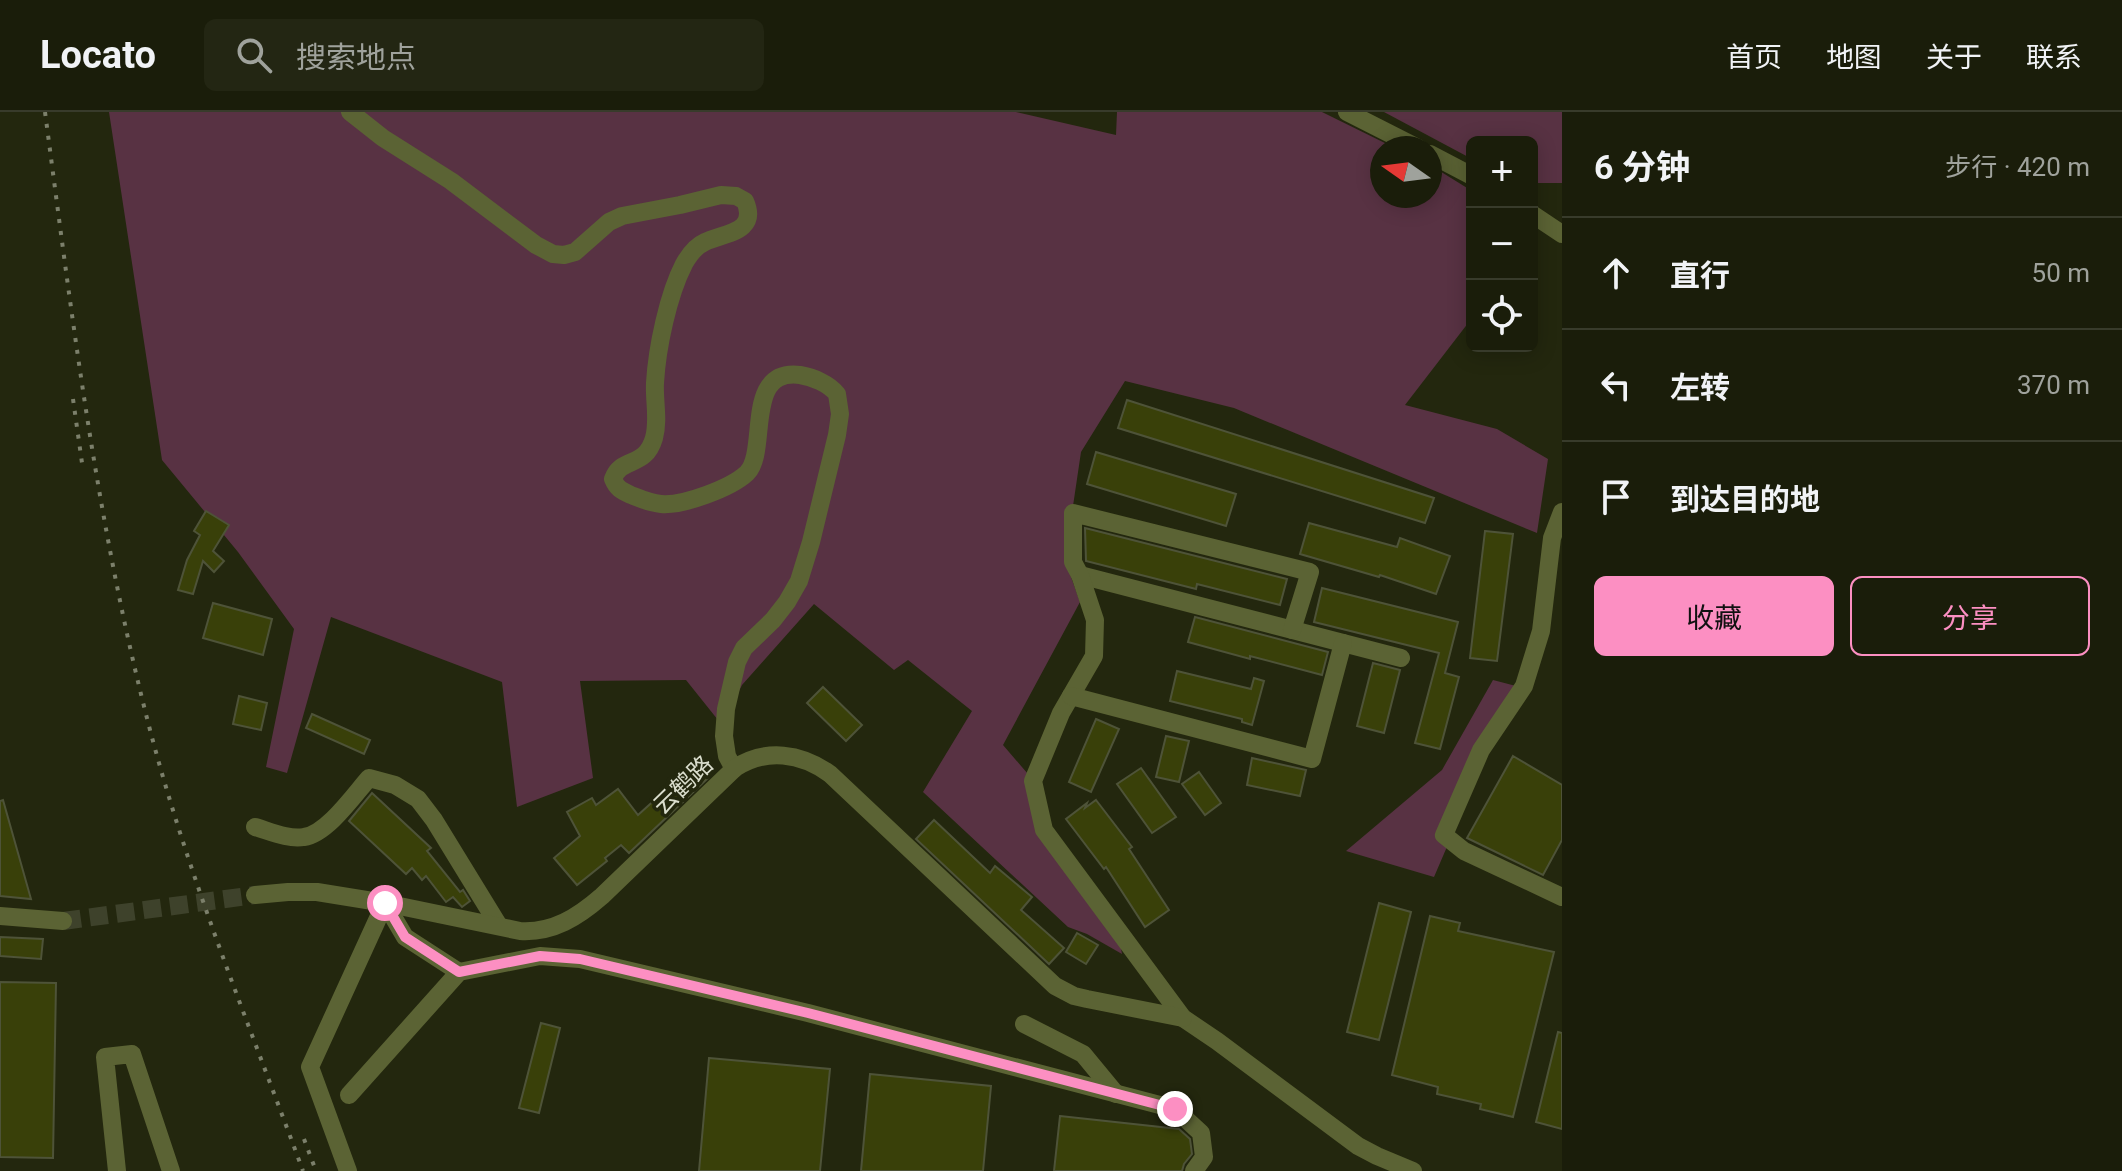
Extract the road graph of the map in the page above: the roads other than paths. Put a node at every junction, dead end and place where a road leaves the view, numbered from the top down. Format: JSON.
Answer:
{"nodes":[{"id":1,"x":350,"y":112,"type":"edge"},
{"id":2,"x":1347,"y":112,"type":"edge"},
{"id":3,"x":1394,"y":136,"type":"edge"},
{"id":4,"x":1442,"y":160,"type":"edge"},
{"id":5,"x":1466,"y":173,"type":"edge"},
{"id":6,"x":1538,"y":218,"type":"edge"},
{"id":7,"x":1562,"y":234,"type":"edge"},
{"id":8,"x":1562,"y":512,"type":"edge"},
{"id":9,"x":1080,"y":575,"type":"junction"},
{"id":10,"x":1292,"y":630,"type":"junction"},
{"id":11,"x":1343,"y":643,"type":"junction"},
{"id":12,"x":1401,"y":658,"type":"dead end"},
{"id":13,"x":1071,"y":696,"type":"junction"},
{"id":14,"x":734,"y":769,"type":"junction"},
{"id":15,"x":255,"y":827,"type":"dead end"},
{"id":16,"x":255,"y":895,"type":"tunnel mouth"},
{"id":17,"x":1562,"y":897,"type":"edge"},
{"id":18,"x":385,"y":903,"type":"junction"},
{"id":19,"x":0,"y":916,"type":"edge"},
{"id":20,"x":63,"y":921,"type":"tunnel mouth"},
{"id":21,"x":499,"y":926,"type":"junction"},
{"id":22,"x":459,"y":972,"type":"junction"},
{"id":23,"x":1183,"y":1018,"type":"junction"},
{"id":24,"x":1024,"y":1024,"type":"dead end"},
{"id":25,"x":1116,"y":1094,"type":"junction"},
{"id":26,"x":349,"y":1095,"type":"dead end"},
{"id":27,"x":117,"y":1171,"type":"edge"},
{"id":28,"x":171,"y":1171,"type":"edge"},
{"id":29,"x":348,"y":1171,"type":"edge"},
{"id":30,"x":1194,"y":1171,"type":"edge"},
{"id":31,"x":1413,"y":1171,"type":"edge"}],
"edges":[{"from":1,"to":14,"type":"street"},
{"from":2,"to":3,"type":"street"},
{"from":4,"to":5,"type":"street"},
{"from":6,"to":7,"type":"street"},
{"from":8,"to":17,"type":"street"},
{"from":9,"to":10,"type":"street"},
{"from":9,"to":10,"type":"street"},
{"from":9,"to":13,"type":"street"},
{"from":10,"to":11,"type":"street"},
{"from":11,"to":12,"type":"street"},
{"from":11,"to":13,"type":"street"},
{"from":13,"to":23,"type":"street"},
{"from":14,"to":21,"type":"street","name":"云鹤路"},
{"from":14,"to":23,"type":"street","name":"云鹤路"},
{"from":15,"to":21,"type":"street"},
{"from":16,"to":18,"type":"street","name":"云鹤路"},
{"from":18,"to":21,"type":"street","name":"云鹤路"},
{"from":18,"to":22,"type":"street"},
{"from":18,"to":29,"type":"street"},
{"from":19,"to":20,"type":"street"},
{"from":22,"to":25,"type":"street"},
{"from":22,"to":26,"type":"street"},
{"from":23,"to":31,"type":"street"},
{"from":24,"to":25,"type":"street"},
{"from":25,"to":30,"type":"street"},
{"from":27,"to":28,"type":"street"}]}
